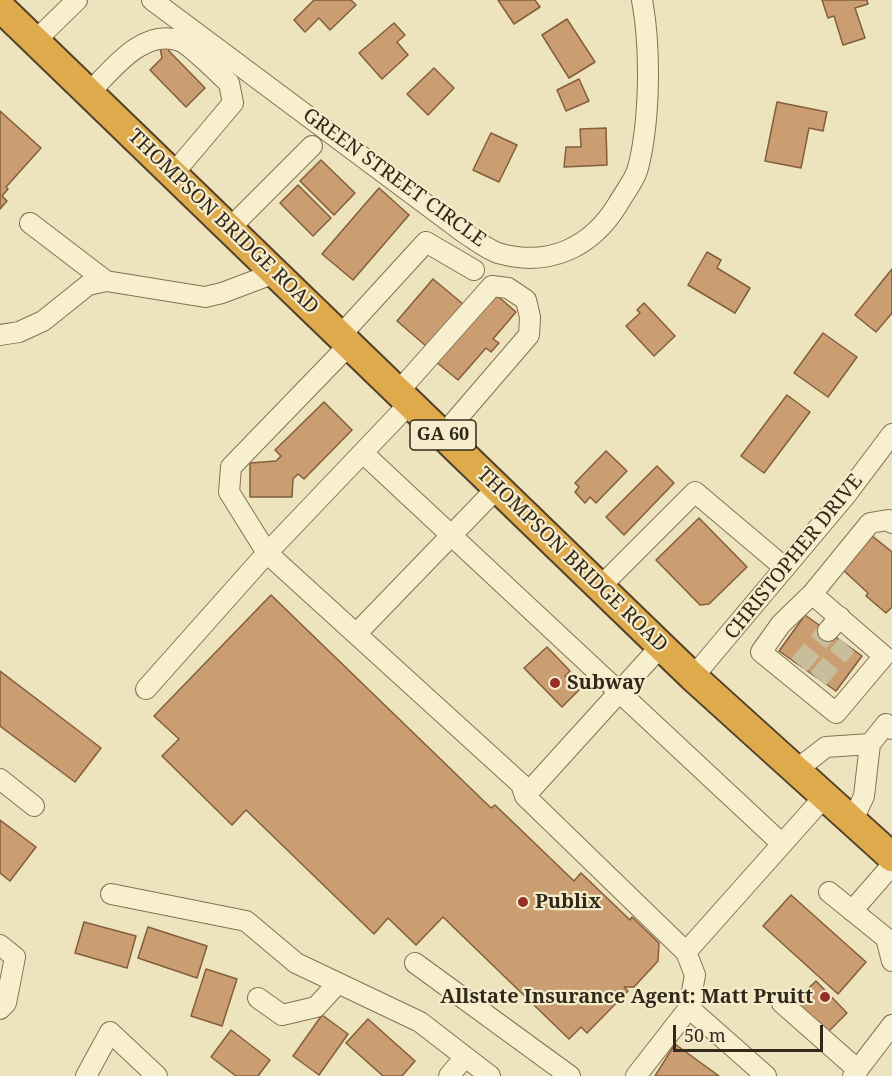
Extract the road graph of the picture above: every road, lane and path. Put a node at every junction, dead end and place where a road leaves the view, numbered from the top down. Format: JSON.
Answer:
{"nodes":[{"id":1,"x":77,"y":0,"type":"edge"},
{"id":2,"x":152,"y":0,"type":"edge"},
{"id":3,"x":642,"y":0,"type":"edge"},
{"id":4,"x":0,"y":7,"type":"edge"},
{"id":5,"x":35,"y":41,"type":"junction"},
{"id":6,"x":89,"y":93,"type":"junction"},
{"id":7,"x":312,"y":146,"type":"dead end"},
{"id":8,"x":173,"y":174,"type":"junction"},
{"id":9,"x":30,"y":223,"type":"dead end"},
{"id":10,"x":229,"y":229,"type":"junction"},
{"id":11,"x":474,"y":270,"type":"dead end"},
{"id":12,"x":275,"y":273,"type":"junction"},
{"id":13,"x":106,"y":281,"type":"junction"},
{"id":14,"x":0,"y":335,"type":"edge"},
{"id":15,"x":345,"y":340,"type":"junction"},
{"id":16,"x":404,"y":398,"type":"junction"},
{"id":17,"x":892,"y":434,"type":"edge"},
{"id":18,"x":443,"y":435,"type":"junction"},
{"id":19,"x":363,"y":453,"type":"junction"},
{"id":20,"x":497,"y":488,"type":"junction"},
{"id":21,"x":892,"y":523,"type":"edge"},
{"id":22,"x":451,"y":535,"type":"junction"},
{"id":23,"x":267,"y":553,"type":"junction"},
{"id":24,"x":785,"y":568,"type":"junction"},
{"id":25,"x":600,"y":587,"type":"junction"},
{"id":26,"x":812,"y":594,"type":"junction"},
{"id":27,"x":756,"y":605,"type":"junction"},
{"id":28,"x":781,"y":624,"type":"junction"},
{"id":29,"x":356,"y":634,"type":"junction"},
{"id":30,"x":661,"y":646,"type":"junction"},
{"id":31,"x":888,"y":659,"type":"edge"},
{"id":32,"x":693,"y":677,"type":"junction"},
{"id":33,"x":147,"y":689,"type":"dead end"},
{"id":34,"x":621,"y":690,"type":"junction"},
{"id":35,"x":890,"y":723,"type":"edge"},
{"id":36,"x":870,"y":744,"type":"junction"},
{"id":37,"x":796,"y":770,"type":"junction"},
{"id":38,"x":0,"y":779,"type":"edge"},
{"id":39,"x":525,"y":796,"type":"junction"},
{"id":40,"x":824,"y":797,"type":"junction"},
{"id":41,"x":34,"y":806,"type":"dead end"},
{"id":42,"x":852,"y":822,"type":"junction"},
{"id":43,"x":781,"y":843,"type":"junction"},
{"id":44,"x":892,"y":857,"type":"edge"},
{"id":45,"x":892,"y":866,"type":"edge"},
{"id":46,"x":829,"y":892,"type":"dead end"},
{"id":47,"x":111,"y":894,"type":"dead end"},
{"id":48,"x":852,"y":910,"type":"junction"},
{"id":49,"x":0,"y":945,"type":"edge"},
{"id":50,"x":686,"y":952,"type":"junction"},
{"id":51,"x":892,"y":961,"type":"edge"},
{"id":52,"x":415,"y":963,"type":"dead end"},
{"id":53,"x":338,"y":983,"type":"junction"},
{"id":54,"x":258,"y":998,"type":"dead end"},
{"id":55,"x":782,"y":1003,"type":"dead end"},
{"id":56,"x":689,"y":1008,"type":"junction"},
{"id":57,"x":0,"y":1009,"type":"edge"},
{"id":58,"x":892,"y":1025,"type":"edge"},
{"id":59,"x":886,"y":1047,"type":"edge"},
{"id":60,"x":465,"y":1057,"type":"junction"},
{"id":61,"x":855,"y":1073,"type":"edge"},
{"id":62,"x":86,"y":1076,"type":"edge"},
{"id":63,"x":157,"y":1076,"type":"edge"},
{"id":64,"x":449,"y":1076,"type":"edge"},
{"id":65,"x":490,"y":1076,"type":"edge"},
{"id":66,"x":570,"y":1076,"type":"edge"},
{"id":67,"x":636,"y":1076,"type":"edge"},
{"id":68,"x":766,"y":1076,"type":"edge"}],
"edges":[{"from":1,"to":5,"type":"street"},
{"from":2,"to":3,"type":"street","name":"GREEN STREET CIRCLE"},
{"from":4,"to":5,"type":"highway","name":"THOMPSON BRIDGE ROAD","number":"GA 60"},
{"from":5,"to":6,"type":"highway","name":"THOMPSON BRIDGE ROAD","number":"GA 60"},
{"from":6,"to":8,"type":"highway","name":"THOMPSON BRIDGE ROAD","number":"GA 60"},
{"from":6,"to":8,"type":"street"},
{"from":7,"to":10,"type":"street"},
{"from":8,"to":10,"type":"highway","name":"THOMPSON BRIDGE ROAD","number":"GA 60"},
{"from":9,"to":13,"type":"street"},
{"from":10,"to":12,"type":"highway","name":"THOMPSON BRIDGE ROAD","number":"GA 60"},
{"from":11,"to":15,"type":"street"},
{"from":12,"to":13,"type":"street"},
{"from":12,"to":15,"type":"highway","name":"THOMPSON BRIDGE ROAD","number":"GA 60"},
{"from":13,"to":14,"type":"street"},
{"from":15,"to":16,"type":"highway","name":"THOMPSON BRIDGE ROAD","number":"GA 60"},
{"from":15,"to":23,"type":"street"},
{"from":16,"to":18,"type":"highway","name":"THOMPSON BRIDGE ROAD","number":"GA 60"},
{"from":16,"to":18,"type":"street"},
{"from":16,"to":19,"type":"street"},
{"from":17,"to":24,"type":"street","name":"CHRISTOPHER DRIVE"},
{"from":18,"to":20,"type":"highway","name":"THOMPSON BRIDGE ROAD","number":"GA 60"},
{"from":19,"to":22,"type":"street"},
{"from":19,"to":23,"type":"street"},
{"from":20,"to":22,"type":"street"},
{"from":20,"to":25,"type":"highway","name":"THOMPSON BRIDGE ROAD","number":"GA 60"},
{"from":21,"to":26,"type":"street"},
{"from":22,"to":29,"type":"street"},
{"from":22,"to":34,"type":"street"},
{"from":23,"to":29,"type":"street"},
{"from":23,"to":33,"type":"street"},
{"from":24,"to":25,"type":"street"},
{"from":24,"to":27,"type":"street","name":"CHRISTOPHER DRIVE"},
{"from":25,"to":30,"type":"highway","name":"THOMPSON BRIDGE ROAD","number":"GA 60"},
{"from":26,"to":28,"type":"street"},
{"from":26,"to":31,"type":"street"},
{"from":27,"to":28,"type":"street"},
{"from":27,"to":32,"type":"street","name":"CHRISTOPHER DRIVE"},
{"from":28,"to":31,"type":"street"},
{"from":29,"to":39,"type":"street"},
{"from":30,"to":32,"type":"highway","name":"THOMPSON BRIDGE ROAD","number":"GA 60"},
{"from":30,"to":34,"type":"street"},
{"from":32,"to":37,"type":"highway","name":"THOMPSON BRIDGE ROAD","number":"GA 60"},
{"from":34,"to":39,"type":"street"},
{"from":34,"to":43,"type":"street"},
{"from":35,"to":36,"type":"street"},
{"from":36,"to":37,"type":"street"},
{"from":36,"to":42,"type":"street"},
{"from":37,"to":40,"type":"highway","name":"THOMPSON BRIDGE ROAD","number":"GA 60"},
{"from":38,"to":41,"type":"street"},
{"from":39,"to":50,"type":"street"},
{"from":40,"to":42,"type":"highway","name":"THOMPSON BRIDGE ROAD","number":"GA 60"},
{"from":40,"to":43,"type":"street"},
{"from":42,"to":44,"type":"highway","name":"THOMPSON BRIDGE ROAD","number":"GA 60"},
{"from":43,"to":50,"type":"street"},
{"from":45,"to":48,"type":"street"},
{"from":46,"to":48,"type":"street"},
{"from":47,"to":53,"type":"street"},
{"from":48,"to":51,"type":"street"},
{"from":49,"to":57,"type":"street"},
{"from":50,"to":56,"type":"street"},
{"from":52,"to":66,"type":"street"},
{"from":53,"to":54,"type":"street"},
{"from":53,"to":60,"type":"street"},
{"from":55,"to":61,"type":"street"},
{"from":56,"to":67,"type":"street"},
{"from":56,"to":68,"type":"street"},
{"from":58,"to":59,"type":"street"},
{"from":59,"to":61,"type":"street"},
{"from":60,"to":64,"type":"street"},
{"from":60,"to":65,"type":"street"},
{"from":62,"to":63,"type":"street"}]}
